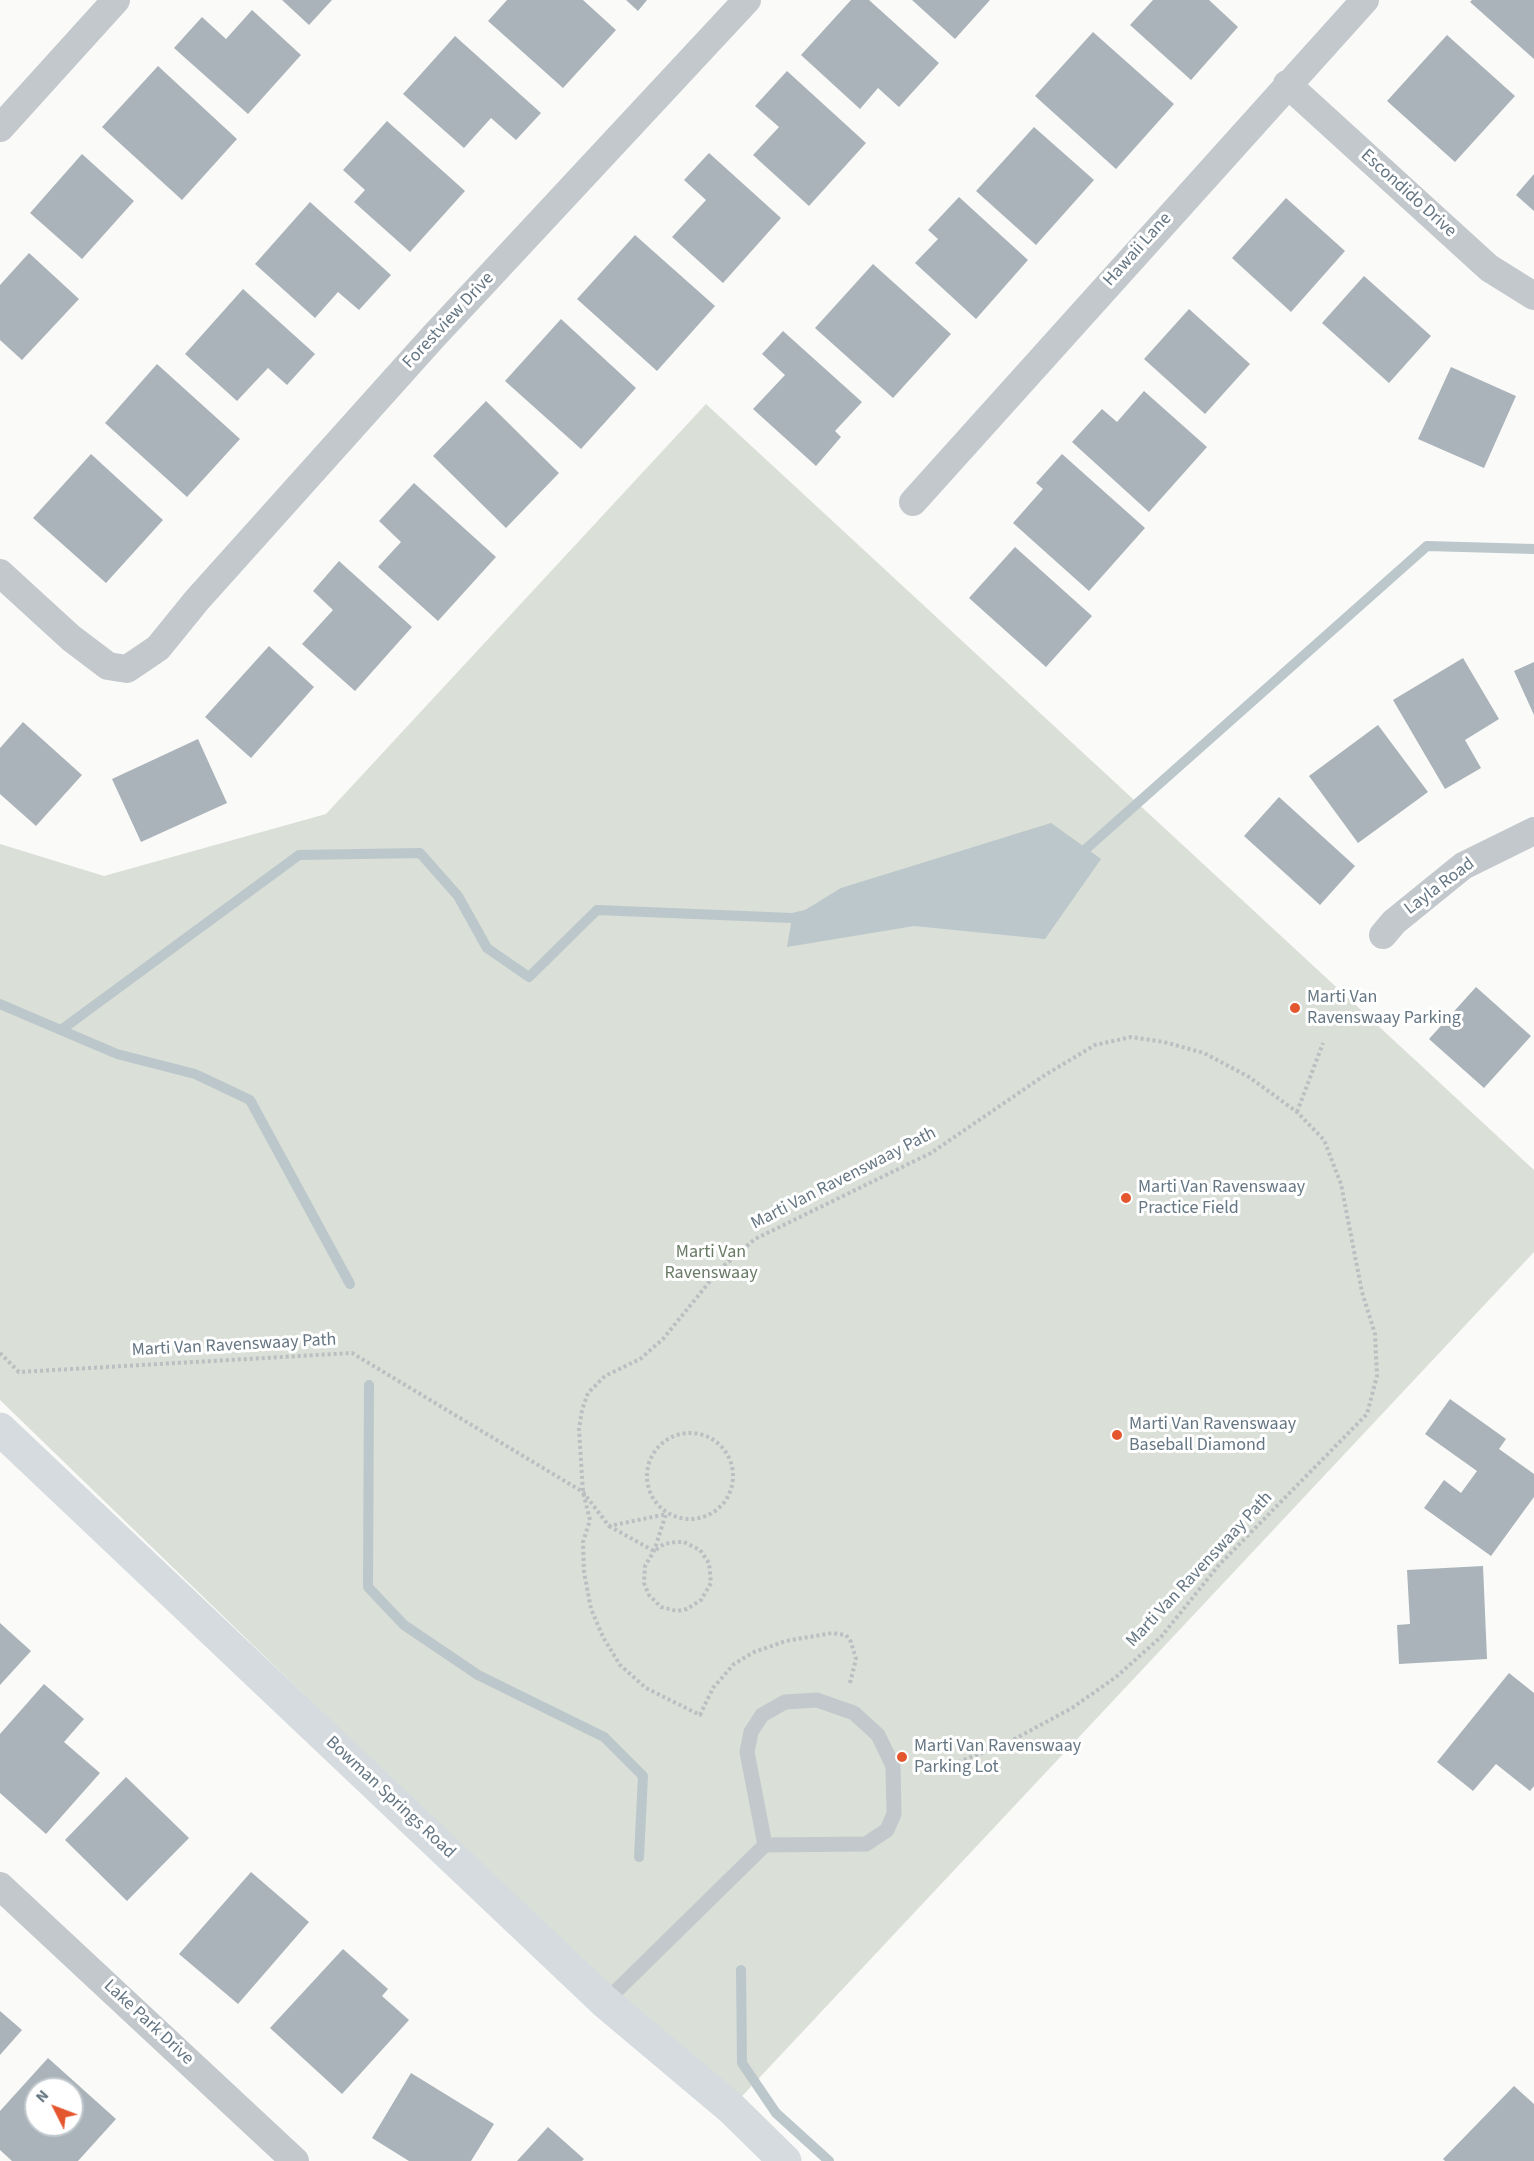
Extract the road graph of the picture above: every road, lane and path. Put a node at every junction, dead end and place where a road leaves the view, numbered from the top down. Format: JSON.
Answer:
{"nodes":[{"id":1,"x":116,"y":0,"type":"edge"},
{"id":2,"x":747,"y":0,"type":"edge"},
{"id":3,"x":1365,"y":0,"type":"edge"},
{"id":4,"x":1287,"y":84,"type":"junction"},
{"id":5,"x":0,"y":128,"type":"edge"},
{"id":6,"x":1534,"y":296,"type":"edge"},
{"id":7,"x":913,"y":502,"type":"dead end"},
{"id":8,"x":0,"y":573,"type":"edge"},
{"id":9,"x":1534,"y":831,"type":"edge"},
{"id":10,"x":1383,"y":934,"type":"dead end"},
{"id":11,"x":1323,"y":1043,"type":"dead end"},
{"id":12,"x":1297,"y":1112,"type":"junction"},
{"id":13,"x":0,"y":1353,"type":"edge"},
{"id":14,"x":0,"y":1429,"type":"edge"},
{"id":15,"x":583,"y":1492,"type":"junction"},
{"id":16,"x":667,"y":1514,"type":"junction"},
{"id":17,"x":609,"y":1526,"type":"junction"},
{"id":18,"x":654,"y":1551,"type":"junction"},
{"id":19,"x":843,"y":1709,"type":"junction"},
{"id":20,"x":941,"y":1769,"type":"dead end"},
{"id":21,"x":765,"y":1845,"type":"junction"},
{"id":22,"x":0,"y":1886,"type":"edge"},
{"id":23,"x":605,"y":2002,"type":"junction"},
{"id":24,"x":295,"y":2161,"type":"edge"},
{"id":25,"x":785,"y":2161,"type":"edge"}],
"edges":[{"from":1,"to":5,"type":"street"},
{"from":2,"to":8,"type":"street","name":"Forestview Drive"},
{"from":3,"to":4,"type":"street","name":"Hawaii Lane"},
{"from":4,"to":6,"type":"street","name":"Escondido Drive"},
{"from":4,"to":7,"type":"street","name":"Hawaii Lane"},
{"from":9,"to":10,"type":"street","name":"Layla Road"},
{"from":11,"to":12,"type":"path"},
{"from":12,"to":15,"type":"path","name":"Marti Van Ravenswaay Path"},
{"from":12,"to":20,"type":"path","name":"Marti Van Ravenswaay Path"},
{"from":13,"to":15,"type":"path","name":"Marti Van Ravenswaay Path"},
{"from":14,"to":23,"type":"street","name":"Bowman Springs Road"},
{"from":15,"to":17,"type":"path"},
{"from":15,"to":19,"type":"path","name":"Marti Van Ravenswaay Path"},
{"from":16,"to":16,"type":"path"},
{"from":16,"to":17,"type":"path"},
{"from":16,"to":18,"type":"path"},
{"from":17,"to":18,"type":"path"},
{"from":18,"to":18,"type":"path"},
{"from":19,"to":21,"type":"lane"},
{"from":19,"to":21,"type":"lane"},
{"from":21,"to":23,"type":"lane"},
{"from":22,"to":24,"type":"street","name":"Lake Park Drive"},
{"from":23,"to":25,"type":"street","name":"Bowman Springs Road"}]}
